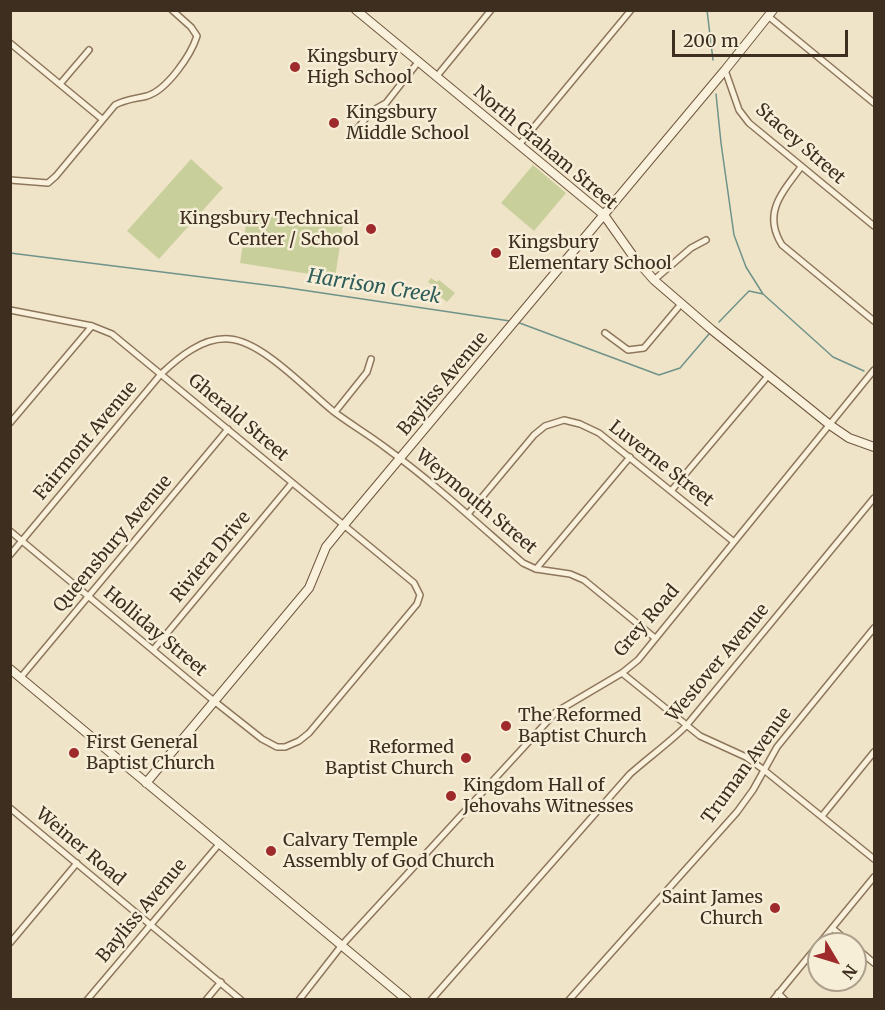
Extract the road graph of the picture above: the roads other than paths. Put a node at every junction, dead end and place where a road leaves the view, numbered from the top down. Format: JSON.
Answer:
{"nodes":[{"id":1,"x":172,"y":10,"type":"edge"},
{"id":2,"x":356,"y":10,"type":"edge"},
{"id":3,"x":491,"y":10,"type":"edge"},
{"id":4,"x":630,"y":10,"type":"edge"},
{"id":5,"x":771,"y":13,"type":"edge"},
{"id":6,"x":10,"y":43,"type":"edge"},
{"id":7,"x":89,"y":50,"type":"dead end"},
{"id":8,"x":419,"y":61,"type":"junction"},
{"id":9,"x":725,"y":70,"type":"junction"},
{"id":10,"x":436,"y":76,"type":"junction"},
{"id":11,"x":60,"y":84,"type":"junction"},
{"id":12,"x":874,"y":103,"type":"edge"},
{"id":13,"x":102,"y":119,"type":"junction"},
{"id":14,"x":350,"y":137,"type":"dead end"},
{"id":15,"x":519,"y":145,"type":"junction"},
{"id":16,"x":801,"y":167,"type":"junction"},
{"id":17,"x":10,"y":180,"type":"edge"},
{"id":18,"x":604,"y":215,"type":"junction"},
{"id":19,"x":874,"y":226,"type":"edge"},
{"id":20,"x":706,"y":240,"type":"dead end"},
{"id":21,"x":654,"y":280,"type":"junction"},
{"id":22,"x":681,"y":304,"type":"junction"},
{"id":23,"x":10,"y":310,"type":"edge"},
{"id":24,"x":874,"y":321,"type":"edge"},
{"id":25,"x":92,"y":326,"type":"junction"},
{"id":26,"x":606,"y":333,"type":"dead end"},
{"id":27,"x":371,"y":359,"type":"dead end"},
{"id":28,"x":874,"y":370,"type":"edge"},
{"id":29,"x":161,"y":374,"type":"junction"},
{"id":30,"x":768,"y":376,"type":"junction"},
{"id":31,"x":335,"y":412,"type":"junction"},
{"id":32,"x":10,"y":423,"type":"edge"},
{"id":33,"x":830,"y":425,"type":"junction"},
{"id":34,"x":228,"y":429,"type":"junction"},
{"id":35,"x":874,"y":447,"type":"edge"},
{"id":36,"x":630,"y":457,"type":"junction"},
{"id":37,"x":400,"y":459,"type":"junction"},
{"id":38,"x":292,"y":483,"type":"junction"},
{"id":39,"x":671,"y":490,"type":"junction"},
{"id":40,"x":874,"y":498,"type":"edge"},
{"id":41,"x":468,"y":514,"type":"junction"},
{"id":42,"x":344,"y":525,"type":"junction"},
{"id":43,"x":10,"y":531,"type":"edge"},
{"id":44,"x":22,"y":541,"type":"junction"},
{"id":45,"x":734,"y":542,"type":"junction"},
{"id":46,"x":10,"y":555,"type":"edge"},
{"id":47,"x":536,"y":569,"type":"junction"},
{"id":48,"x":89,"y":597,"type":"junction"},
{"id":49,"x":874,"y":628,"type":"edge"},
{"id":50,"x":655,"y":638,"type":"junction"},
{"id":51,"x":153,"y":650,"type":"junction"},
{"id":52,"x":10,"y":669,"type":"edge"},
{"id":53,"x":622,"y":673,"type":"junction"},
{"id":54,"x":21,"y":677,"type":"junction"},
{"id":55,"x":214,"y":701,"type":"junction"},
{"id":56,"x":686,"y":726,"type":"junction"},
{"id":57,"x":285,"y":747,"type":"joint"},
{"id":58,"x":874,"y":752,"type":"edge"},
{"id":59,"x":764,"y":770,"type":"junction"},
{"id":60,"x":146,"y":783,"type":"junction"},
{"id":61,"x":10,"y":808,"type":"edge"},
{"id":62,"x":822,"y":816,"type":"junction"},
{"id":63,"x":220,"y":843,"type":"junction"},
{"id":64,"x":874,"y":859,"type":"edge"},
{"id":65,"x":77,"y":863,"type":"junction"},
{"id":66,"x":874,"y":876,"type":"edge"},
{"id":67,"x":149,"y":924,"type":"junction"},
{"id":68,"x":832,"y":928,"type":"junction"},
{"id":69,"x":837,"y":932,"type":"edge"},
{"id":70,"x":10,"y":943,"type":"edge"},
{"id":71,"x":342,"y":945,"type":"junction"},
{"id":72,"x":220,"y":982,"type":"junction"},
{"id":73,"x":778,"y":993,"type":"junction"},
{"id":74,"x":87,"y":999,"type":"edge"},
{"id":75,"x":206,"y":999,"type":"edge"},
{"id":76,"x":241,"y":999,"type":"edge"},
{"id":77,"x":299,"y":999,"type":"edge"},
{"id":78,"x":407,"y":999,"type":"edge"},
{"id":79,"x":431,"y":999,"type":"edge"},
{"id":80,"x":569,"y":999,"type":"edge"},
{"id":81,"x":773,"y":999,"type":"edge"},
{"id":82,"x":785,"y":999,"type":"edge"}],
"edges":[{"from":1,"to":13,"type":"street"},
{"from":2,"to":8,"type":"street","name":"North Graham Street"},
{"from":3,"to":10,"type":"street"},
{"from":4,"to":15,"type":"street"},
{"from":5,"to":9,"type":"street","name":"Bayliss Avenue"},
{"from":5,"to":12,"type":"street"},
{"from":6,"to":11,"type":"street"},
{"from":7,"to":11,"type":"street"},
{"from":8,"to":10,"type":"street","name":"North Graham Street"},
{"from":8,"to":14,"type":"street"},
{"from":9,"to":16,"type":"street","name":"Stacey Street"},
{"from":9,"to":18,"type":"street","name":"Bayliss Avenue"},
{"from":10,"to":15,"type":"street","name":"North Graham Street"},
{"from":11,"to":13,"type":"street"},
{"from":13,"to":17,"type":"street"},
{"from":15,"to":18,"type":"street","name":"North Graham Street"},
{"from":16,"to":19,"type":"street","name":"Stacey Street"},
{"from":16,"to":24,"type":"street"},
{"from":18,"to":21,"type":"street","name":"North Graham Street"},
{"from":18,"to":37,"type":"street","name":"Bayliss Avenue"},
{"from":20,"to":21,"type":"street"},
{"from":21,"to":22,"type":"street","name":"North Graham Street"},
{"from":22,"to":26,"type":"street"},
{"from":22,"to":30,"type":"street","name":"North Graham Street"},
{"from":23,"to":25,"type":"street","name":"Gherald Street"},
{"from":25,"to":29,"type":"street","name":"Gherald Street"},
{"from":25,"to":32,"type":"street"},
{"from":27,"to":31,"type":"street"},
{"from":28,"to":33,"type":"street","name":"Grey Road"},
{"from":29,"to":31,"type":"street","name":"Weymouth Street"},
{"from":29,"to":34,"type":"street","name":"Gherald Street"},
{"from":29,"to":44,"type":"street","name":"Fairmont Avenue"},
{"from":30,"to":33,"type":"street","name":"North Graham Street"},
{"from":30,"to":39,"type":"street"},
{"from":31,"to":37,"type":"street","name":"Weymouth Street"},
{"from":33,"to":35,"type":"street","name":"North Graham Street"},
{"from":33,"to":45,"type":"street","name":"Grey Road"},
{"from":34,"to":38,"type":"street","name":"Gherald Street"},
{"from":34,"to":48,"type":"street","name":"Queensbury Avenue"},
{"from":36,"to":39,"type":"street","name":"Luverne Street"},
{"from":36,"to":41,"type":"street","name":"Luverne Street"},
{"from":36,"to":47,"type":"street"},
{"from":37,"to":41,"type":"street","name":"Weymouth Street"},
{"from":37,"to":42,"type":"street","name":"Bayliss Avenue"},
{"from":38,"to":42,"type":"street","name":"Gherald Street"},
{"from":38,"to":51,"type":"street","name":"Riviera Drive"},
{"from":39,"to":45,"type":"street","name":"Luverne Street"},
{"from":40,"to":56,"type":"street","name":"Westover Avenue"},
{"from":41,"to":47,"type":"street","name":"Weymouth Street"},
{"from":42,"to":55,"type":"street","name":"Bayliss Avenue"},
{"from":42,"to":57,"type":"street","name":"Gherald Street"},
{"from":43,"to":44,"type":"street","name":"Holliday Street"},
{"from":44,"to":46,"type":"street","name":"Fairmont Avenue"},
{"from":44,"to":48,"type":"street","name":"Holliday Street"},
{"from":45,"to":50,"type":"street","name":"Grey Road"},
{"from":47,"to":50,"type":"street","name":"Weymouth Street"},
{"from":48,"to":51,"type":"street","name":"Holliday Street"},
{"from":48,"to":54,"type":"street","name":"Queensbury Avenue"},
{"from":49,"to":59,"type":"street","name":"Truman Avenue"},
{"from":50,"to":53,"type":"street","name":"Grey Road"},
{"from":51,"to":55,"type":"street","name":"Holliday Street"},
{"from":52,"to":54,"type":"street"},
{"from":53,"to":56,"type":"street"},
{"from":53,"to":71,"type":"street","name":"Grey Road"},
{"from":54,"to":60,"type":"street"},
{"from":55,"to":57,"type":"street","name":"Holliday Street"},
{"from":55,"to":60,"type":"street","name":"Bayliss Avenue"},
{"from":56,"to":59,"type":"street"},
{"from":56,"to":79,"type":"street","name":"Westover Avenue"},
{"from":58,"to":62,"type":"street"},
{"from":59,"to":62,"type":"street"},
{"from":59,"to":80,"type":"street","name":"Truman Avenue"},
{"from":60,"to":63,"type":"street"},
{"from":61,"to":65,"type":"street","name":"Weiner Road"},
{"from":62,"to":64,"type":"street"},
{"from":63,"to":67,"type":"street","name":"Bayliss Avenue"},
{"from":63,"to":71,"type":"street"},
{"from":65,"to":67,"type":"street","name":"Weiner Road"},
{"from":65,"to":70,"type":"street"},
{"from":66,"to":68,"type":"street"},
{"from":67,"to":72,"type":"street","name":"Weiner Road"},
{"from":67,"to":74,"type":"street","name":"Bayliss Avenue"},
{"from":68,"to":69,"type":"street"},
{"from":68,"to":73,"type":"street"},
{"from":71,"to":77,"type":"street","name":"Grey Road"},
{"from":71,"to":78,"type":"street"},
{"from":72,"to":75,"type":"street"},
{"from":72,"to":76,"type":"street","name":"Weiner Road"},
{"from":73,"to":81,"type":"street"},
{"from":73,"to":82,"type":"street"}]}
